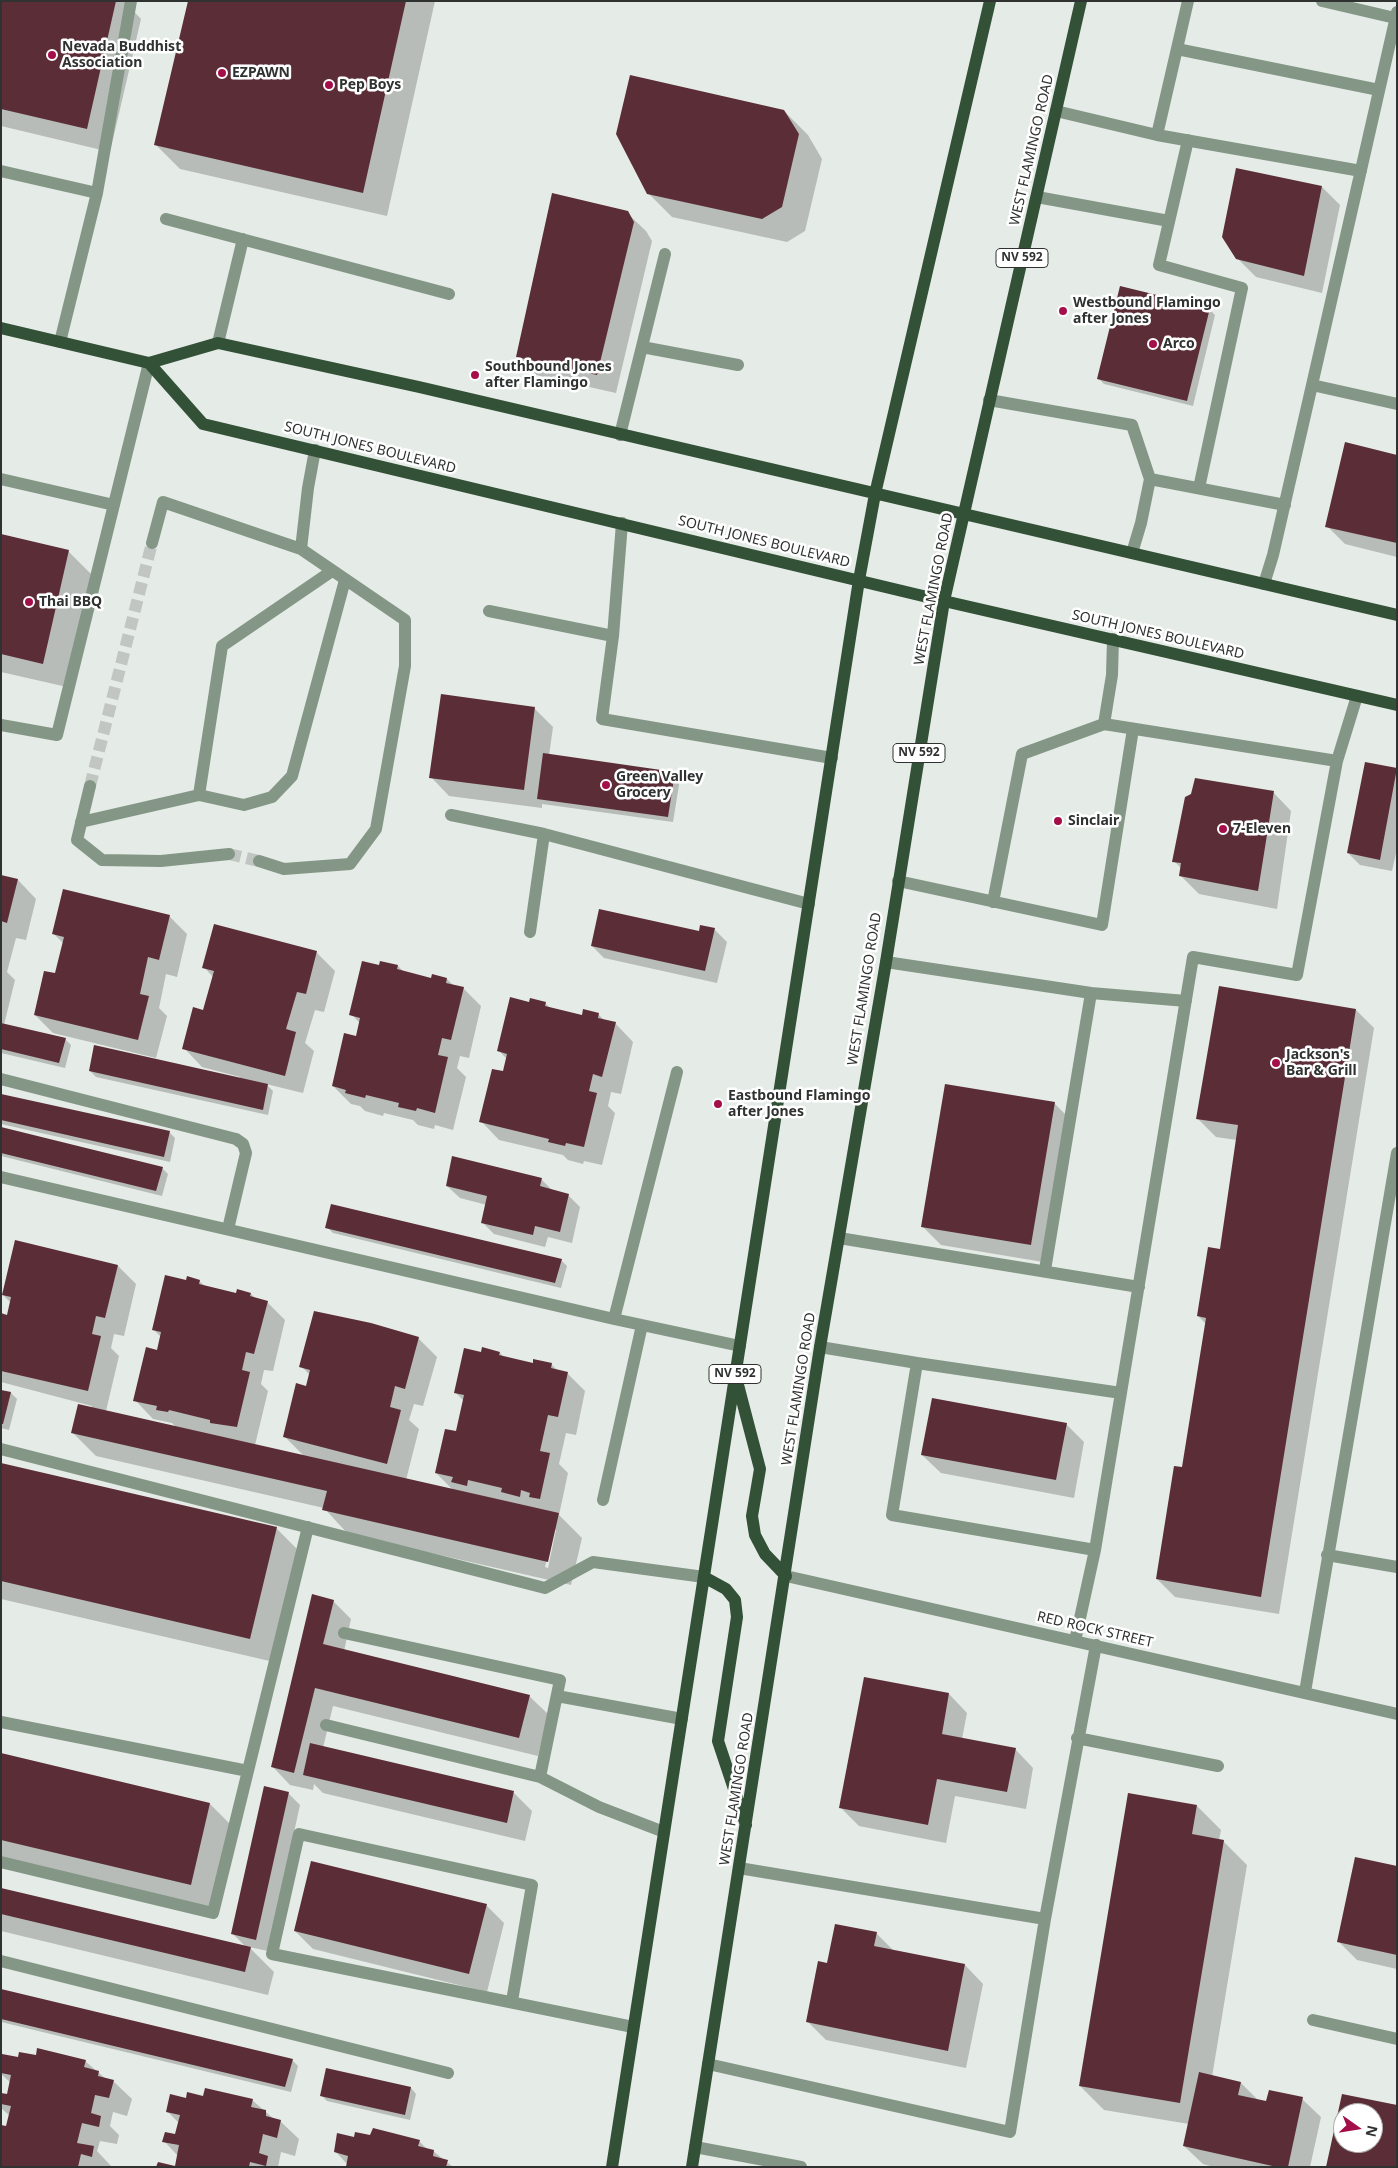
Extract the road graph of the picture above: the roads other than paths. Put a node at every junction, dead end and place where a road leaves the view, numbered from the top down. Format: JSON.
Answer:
{"nodes":[{"id":1,"x":131,"y":1,"type":"edge"},
{"id":2,"x":990,"y":1,"type":"edge"},
{"id":3,"x":1080,"y":1,"type":"edge"},
{"id":4,"x":1188,"y":1,"type":"edge"},
{"id":5,"x":1322,"y":1,"type":"edge"},
{"id":6,"x":1396,"y":15,"type":"edge"},
{"id":7,"x":1177,"y":49,"type":"junction"},
{"id":8,"x":1379,"y":90,"type":"junction"},
{"id":9,"x":1056,"y":111,"type":"junction"},
{"id":10,"x":1157,"y":135,"type":"junction"},
{"id":11,"x":1188,"y":140,"type":"junction"},
{"id":12,"x":1,"y":171,"type":"edge"},
{"id":13,"x":1361,"y":171,"type":"junction"},
{"id":14,"x":97,"y":193,"type":"junction"},
{"id":15,"x":1037,"y":197,"type":"junction"},
{"id":16,"x":166,"y":219,"type":"dead end"},
{"id":17,"x":1169,"y":221,"type":"junction"},
{"id":18,"x":242,"y":238,"type":"junction"},
{"id":19,"x":665,"y":254,"type":"dead end"},
{"id":20,"x":449,"y":294,"type":"dead end"},
{"id":21,"x":1,"y":328,"type":"edge"},
{"id":22,"x":60,"y":342,"type":"junction"},
{"id":23,"x":218,"y":343,"type":"junction"},
{"id":24,"x":642,"y":347,"type":"junction"},
{"id":25,"x":149,"y":363,"type":"junction"},
{"id":26,"x":738,"y":365,"type":"dead end"},
{"id":27,"x":1312,"y":385,"type":"junction"},
{"id":28,"x":989,"y":400,"type":"junction"},
{"id":29,"x":1397,"y":404,"type":"edge"},
{"id":30,"x":620,"y":435,"type":"junction"},
{"id":31,"x":315,"y":450,"type":"junction"},
{"id":32,"x":1,"y":479,"type":"edge"},
{"id":33,"x":1150,"y":479,"type":"junction"},
{"id":34,"x":1199,"y":488,"type":"junction"},
{"id":35,"x":875,"y":494,"type":"junction"},
{"id":36,"x":114,"y":505,"type":"junction"},
{"id":37,"x":1285,"y":505,"type":"junction"},
{"id":38,"x":964,"y":515,"type":"junction"},
{"id":39,"x":622,"y":523,"type":"junction"},
{"id":40,"x":152,"y":543,"type":"tunnel mouth"},
{"id":41,"x":302,"y":549,"type":"junction"},
{"id":42,"x":1132,"y":553,"type":"junction"},
{"id":43,"x":332,"y":571,"type":"junction"},
{"id":44,"x":345,"y":580,"type":"junction"},
{"id":45,"x":859,"y":580,"type":"junction"},
{"id":46,"x":1264,"y":584,"type":"junction"},
{"id":47,"x":944,"y":601,"type":"junction"},
{"id":48,"x":489,"y":612,"type":"dead end"},
{"id":49,"x":1397,"y":615,"type":"edge"},
{"id":50,"x":613,"y":636,"type":"junction"},
{"id":51,"x":1113,"y":639,"type":"junction"},
{"id":52,"x":1357,"y":696,"type":"junction"},
{"id":53,"x":1397,"y":705,"type":"edge"},
{"id":54,"x":1104,"y":724,"type":"junction"},
{"id":55,"x":1,"y":725,"type":"edge"},
{"id":56,"x":1133,"y":729,"type":"junction"},
{"id":57,"x":832,"y":758,"type":"junction"},
{"id":58,"x":1337,"y":761,"type":"junction"},
{"id":59,"x":90,"y":786,"type":"tunnel mouth"},
{"id":60,"x":199,"y":795,"type":"junction"},
{"id":61,"x":451,"y":815,"type":"dead end"},
{"id":62,"x":81,"y":822,"type":"junction"},
{"id":63,"x":544,"y":834,"type":"junction"},
{"id":64,"x":229,"y":854,"type":"tunnel mouth"},
{"id":65,"x":259,"y":861,"type":"tunnel mouth"},
{"id":66,"x":898,"y":882,"type":"junction"},
{"id":67,"x":994,"y":902,"type":"junction"},
{"id":68,"x":809,"y":904,"type":"junction"},
{"id":69,"x":530,"y":932,"type":"dead end"},
{"id":70,"x":886,"y":962,"type":"junction"},
{"id":71,"x":1092,"y":992,"type":"junction"},
{"id":72,"x":1186,"y":1001,"type":"junction"},
{"id":73,"x":677,"y":1072,"type":"dead end"},
{"id":74,"x":1,"y":1079,"type":"edge"},
{"id":75,"x":1397,"y":1153,"type":"edge"},
{"id":76,"x":1,"y":1177,"type":"edge"},
{"id":77,"x":228,"y":1229,"type":"junction"},
{"id":78,"x":839,"y":1238,"type":"junction"},
{"id":79,"x":1045,"y":1270,"type":"junction"},
{"id":80,"x":1139,"y":1287,"type":"junction"},
{"id":81,"x":614,"y":1319,"type":"junction"},
{"id":82,"x":642,"y":1325,"type":"junction"},
{"id":83,"x":740,"y":1346,"type":"junction"},
{"id":84,"x":820,"y":1347,"type":"junction"},
{"id":85,"x":917,"y":1363,"type":"junction"},
{"id":86,"x":735,"y":1375,"type":"junction"},
{"id":87,"x":1121,"y":1393,"type":"junction"},
{"id":88,"x":1,"y":1449,"type":"edge"},
{"id":89,"x":603,"y":1500,"type":"dead end"},
{"id":90,"x":308,"y":1527,"type":"junction"},
{"id":91,"x":1095,"y":1550,"type":"junction"},
{"id":92,"x":1327,"y":1556,"type":"junction"},
{"id":93,"x":1397,"y":1567,"type":"edge"},
{"id":94,"x":786,"y":1576,"type":"junction"},
{"id":95,"x":704,"y":1577,"type":"junction"},
{"id":96,"x":344,"y":1633,"type":"dead end"},
{"id":97,"x":1075,"y":1641,"type":"junction"},
{"id":98,"x":1096,"y":1645,"type":"junction"},
{"id":99,"x":1305,"y":1692,"type":"junction"},
{"id":100,"x":557,"y":1696,"type":"junction"},
{"id":101,"x":1397,"y":1714,"type":"edge"},
{"id":102,"x":682,"y":1719,"type":"junction"},
{"id":103,"x":1,"y":1722,"type":"edge"},
{"id":104,"x":326,"y":1725,"type":"dead end"},
{"id":105,"x":1077,"y":1738,"type":"junction"},
{"id":106,"x":1218,"y":1766,"type":"dead end"},
{"id":107,"x":248,"y":1771,"type":"junction"},
{"id":108,"x":540,"y":1778,"type":"junction"},
{"id":109,"x":746,"y":1828,"type":"junction"},
{"id":110,"x":664,"y":1832,"type":"junction"},
{"id":111,"x":1,"y":1862,"type":"edge"},
{"id":112,"x":740,"y":1868,"type":"junction"},
{"id":113,"x":1045,"y":1919,"type":"junction"},
{"id":114,"x":1,"y":1961,"type":"edge"},
{"id":115,"x":512,"y":2001,"type":"junction"},
{"id":116,"x":1313,"y":2020,"type":"dead end"},
{"id":117,"x":633,"y":2027,"type":"junction"},
{"id":118,"x":1397,"y":2039,"type":"edge"},
{"id":119,"x":708,"y":2064,"type":"junction"},
{"id":120,"x":448,"y":2073,"type":"dead end"},
{"id":121,"x":695,"y":2147,"type":"junction"},
{"id":122,"x":612,"y":2167,"type":"edge"},
{"id":123,"x":692,"y":2167,"type":"edge"},
{"id":124,"x":801,"y":2167,"type":"edge"}],
"edges":[{"from":1,"to":14,"type":"street"},
{"from":2,"to":35,"type":"main road","number":"NV 592"},
{"from":3,"to":9,"type":"main road","name":"WEST FLAMINGO ROAD","number":"NV 592"},
{"from":4,"to":7,"type":"street"},
{"from":5,"to":6,"type":"street"},
{"from":6,"to":8,"type":"street"},
{"from":7,"to":8,"type":"street"},
{"from":7,"to":10,"type":"street"},
{"from":8,"to":13,"type":"street"},
{"from":9,"to":10,"type":"street"},
{"from":9,"to":15,"type":"main road","name":"WEST FLAMINGO ROAD","number":"NV 592"},
{"from":10,"to":11,"type":"street"},
{"from":11,"to":13,"type":"street"},
{"from":11,"to":17,"type":"street"},
{"from":12,"to":14,"type":"street"},
{"from":13,"to":27,"type":"street"},
{"from":14,"to":22,"type":"street"},
{"from":15,"to":17,"type":"street"},
{"from":15,"to":28,"type":"main road","name":"WEST FLAMINGO ROAD","number":"NV 592"},
{"from":16,"to":18,"type":"street"},
{"from":17,"to":34,"type":"street"},
{"from":18,"to":20,"type":"street"},
{"from":18,"to":23,"type":"street"},
{"from":19,"to":24,"type":"street"},
{"from":21,"to":22,"type":"main road"},
{"from":22,"to":25,"type":"main road"},
{"from":23,"to":25,"type":"main road"},
{"from":23,"to":30,"type":"main road"},
{"from":24,"to":26,"type":"street"},
{"from":24,"to":30,"type":"street"},
{"from":25,"to":31,"type":"main road","name":"SOUTH JONES BOULEVARD"},
{"from":25,"to":36,"type":"street"},
{"from":27,"to":29,"type":"street"},
{"from":27,"to":37,"type":"street"},
{"from":28,"to":33,"type":"street"},
{"from":28,"to":38,"type":"main road","name":"WEST FLAMINGO ROAD","number":"NV 592"},
{"from":30,"to":35,"type":"main road"},
{"from":31,"to":39,"type":"main road","name":"SOUTH JONES BOULEVARD"},
{"from":31,"to":41,"type":"street"},
{"from":32,"to":36,"type":"street"},
{"from":33,"to":34,"type":"street"},
{"from":33,"to":42,"type":"street"},
{"from":34,"to":37,"type":"street"},
{"from":35,"to":38,"type":"main road"},
{"from":35,"to":45,"type":"main road","number":"NV 592"},
{"from":36,"to":55,"type":"street"},
{"from":37,"to":46,"type":"street"},
{"from":38,"to":42,"type":"main road"},
{"from":38,"to":47,"type":"main road","name":"WEST FLAMINGO ROAD","number":"NV 592"},
{"from":39,"to":45,"type":"main road","name":"SOUTH JONES BOULEVARD"},
{"from":39,"to":50,"type":"street"},
{"from":40,"to":41,"type":"street"},
{"from":41,"to":43,"type":"street"},
{"from":42,"to":46,"type":"main road"},
{"from":43,"to":44,"type":"street"},
{"from":43,"to":60,"type":"street"},
{"from":44,"to":60,"type":"street"},
{"from":44,"to":65,"type":"street"},
{"from":45,"to":47,"type":"main road","name":"SOUTH JONES BOULEVARD"},
{"from":45,"to":57,"type":"main road","number":"NV 592"},
{"from":46,"to":49,"type":"main road"},
{"from":47,"to":51,"type":"main road","name":"SOUTH JONES BOULEVARD"},
{"from":47,"to":66,"type":"main road","name":"WEST FLAMINGO ROAD","number":"NV 592"},
{"from":48,"to":50,"type":"street"},
{"from":50,"to":57,"type":"street"},
{"from":51,"to":52,"type":"main road","name":"SOUTH JONES BOULEVARD"},
{"from":51,"to":54,"type":"street"},
{"from":52,"to":53,"type":"main road","name":"SOUTH JONES BOULEVARD"},
{"from":52,"to":58,"type":"street"},
{"from":54,"to":56,"type":"street"},
{"from":54,"to":67,"type":"street"},
{"from":56,"to":58,"type":"street"},
{"from":56,"to":67,"type":"street"},
{"from":57,"to":68,"type":"main road","number":"NV 592"},
{"from":58,"to":72,"type":"street"},
{"from":59,"to":62,"type":"street"},
{"from":60,"to":62,"type":"street"},
{"from":61,"to":63,"type":"street"},
{"from":62,"to":64,"type":"street"},
{"from":63,"to":68,"type":"street"},
{"from":63,"to":69,"type":"street"},
{"from":66,"to":67,"type":"street"},
{"from":66,"to":70,"type":"main road","name":"WEST FLAMINGO ROAD","number":"NV 592"},
{"from":68,"to":83,"type":"main road","number":"NV 592"},
{"from":70,"to":71,"type":"street"},
{"from":70,"to":78,"type":"main road","name":"WEST FLAMINGO ROAD","number":"NV 592"},
{"from":71,"to":72,"type":"street"},
{"from":71,"to":79,"type":"street"},
{"from":72,"to":80,"type":"street"},
{"from":73,"to":81,"type":"street"},
{"from":74,"to":77,"type":"street"},
{"from":75,"to":92,"type":"street"},
{"from":76,"to":77,"type":"street"},
{"from":77,"to":81,"type":"street"},
{"from":78,"to":79,"type":"street"},
{"from":78,"to":84,"type":"main road","name":"WEST FLAMINGO ROAD","number":"NV 592"},
{"from":79,"to":80,"type":"street"},
{"from":80,"to":87,"type":"street"},
{"from":81,"to":82,"type":"street"},
{"from":82,"to":83,"type":"street"},
{"from":82,"to":89,"type":"street"},
{"from":83,"to":86,"type":"main road","number":"NV 592"},
{"from":84,"to":85,"type":"street"},
{"from":84,"to":94,"type":"main road","name":"WEST FLAMINGO ROAD","number":"NV 592"},
{"from":85,"to":87,"type":"street"},
{"from":85,"to":91,"type":"street"},
{"from":86,"to":94,"type":"main road"},
{"from":86,"to":95,"type":"main road","number":"NV 592"},
{"from":87,"to":91,"type":"street"},
{"from":88,"to":90,"type":"street"},
{"from":90,"to":95,"type":"street"},
{"from":90,"to":107,"type":"street"},
{"from":91,"to":97,"type":"street"},
{"from":92,"to":93,"type":"street"},
{"from":92,"to":99,"type":"street"},
{"from":94,"to":97,"type":"street","name":"RED ROCK STREET"},
{"from":94,"to":109,"type":"main road","name":"WEST FLAMINGO ROAD","number":"NV 592"},
{"from":95,"to":102,"type":"main road","number":"NV 592"},
{"from":95,"to":109,"type":"main road"},
{"from":96,"to":100,"type":"street"},
{"from":97,"to":98,"type":"street","name":"RED ROCK STREET"},
{"from":98,"to":99,"type":"street","name":"RED ROCK STREET"},
{"from":98,"to":105,"type":"street"},
{"from":99,"to":101,"type":"street","name":"RED ROCK STREET"},
{"from":100,"to":102,"type":"street"},
{"from":100,"to":108,"type":"street"},
{"from":102,"to":110,"type":"main road","number":"NV 592"},
{"from":103,"to":107,"type":"street"},
{"from":104,"to":108,"type":"street"},
{"from":105,"to":106,"type":"street"},
{"from":105,"to":113,"type":"street"},
{"from":107,"to":111,"type":"street"},
{"from":108,"to":110,"type":"street"},
{"from":109,"to":112,"type":"main road","name":"WEST FLAMINGO ROAD","number":"NV 592"},
{"from":110,"to":117,"type":"main road","number":"NV 592"},
{"from":112,"to":113,"type":"street"},
{"from":112,"to":119,"type":"main road","name":"WEST FLAMINGO ROAD","number":"NV 592"},
{"from":113,"to":119,"type":"street"},
{"from":114,"to":120,"type":"street"},
{"from":115,"to":115,"type":"street"},
{"from":115,"to":117,"type":"street"},
{"from":116,"to":118,"type":"street"},
{"from":117,"to":122,"type":"main road","number":"NV 592"},
{"from":119,"to":121,"type":"main road","name":"WEST FLAMINGO ROAD","number":"NV 592"},
{"from":121,"to":123,"type":"main road","name":"WEST FLAMINGO ROAD","number":"NV 592"},
{"from":121,"to":124,"type":"street"}]}
